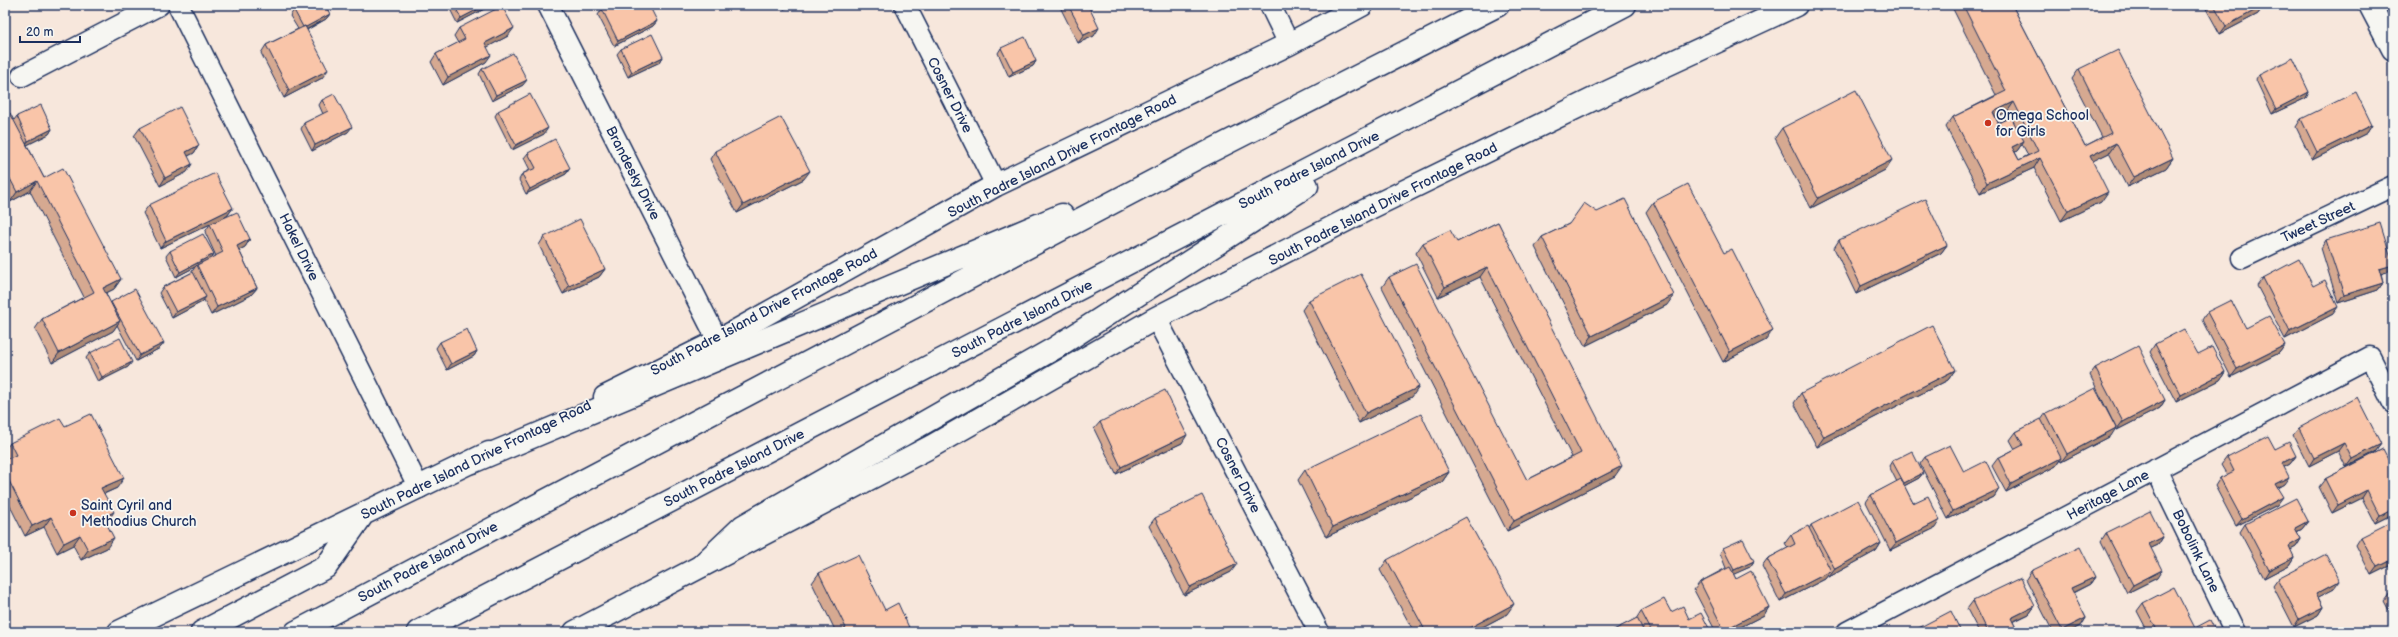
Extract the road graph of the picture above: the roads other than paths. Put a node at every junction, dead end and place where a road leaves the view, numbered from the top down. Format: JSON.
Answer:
{"nodes":[{"id":1,"x":159,"y":5,"type":"edge"},
{"id":2,"x":178,"y":5,"type":"edge"},
{"id":3,"x":548,"y":5,"type":"edge"},
{"id":4,"x":904,"y":5,"type":"edge"},
{"id":5,"x":1270,"y":5,"type":"edge"},
{"id":6,"x":1362,"y":5,"type":"edge"},
{"id":7,"x":1498,"y":5,"type":"edge"},
{"id":8,"x":1625,"y":5,"type":"edge"},
{"id":9,"x":1796,"y":5,"type":"edge"},
{"id":10,"x":2370,"y":5,"type":"edge"},
{"id":11,"x":1289,"y":44,"type":"junction"},
{"id":12,"x":2393,"y":49,"type":"edge"},
{"id":13,"x":22,"y":76,"type":"dead end"},
{"id":14,"x":1419,"y":113,"type":"junction"},
{"id":15,"x":1197,"y":158,"type":"junction"},
{"id":16,"x":996,"y":185,"type":"junction"},
{"id":17,"x":2393,"y":186,"type":"edge"},
{"id":18,"x":2242,"y":258,"type":"dead end"},
{"id":19,"x":1156,"y":318,"type":"junction"},
{"id":20,"x":718,"y":341,"type":"junction"},
{"id":21,"x":2393,"y":403,"type":"edge"},
{"id":22,"x":472,"y":462,"type":"junction"},
{"id":23,"x":2156,"y":469,"type":"junction"},
{"id":24,"x":419,"y":488,"type":"junction"},
{"id":25,"x":362,"y":516,"type":"junction"},
{"id":26,"x":701,"y":566,"type":"junction"},
{"id":27,"x":119,"y":632,"type":"edge"},
{"id":28,"x":202,"y":632,"type":"edge"},
{"id":29,"x":296,"y":632,"type":"edge"},
{"id":30,"x":418,"y":632,"type":"edge"},
{"id":31,"x":575,"y":632,"type":"edge"},
{"id":32,"x":1319,"y":632,"type":"edge"},
{"id":33,"x":1847,"y":632,"type":"edge"},
{"id":34,"x":2235,"y":632,"type":"edge"}],
"edges":[{"from":1,"to":13,"type":"street"},
{"from":2,"to":24,"type":"street","name":"Hakel Drive"},
{"from":3,"to":20,"type":"street","name":"Brandesky Drive"},
{"from":4,"to":16,"type":"street","name":"Cosner Drive"},
{"from":5,"to":11,"type":"street"},
{"from":6,"to":11,"type":"main road","name":"South Padre Island Drive Frontage Road"},
{"from":7,"to":15,"type":"main road","name":"South Padre Island Drive"},
{"from":8,"to":14,"type":"main road","name":"South Padre Island Drive"},
{"from":9,"to":19,"type":"main road","name":"South Padre Island Drive Frontage Road"},
{"from":10,"to":12,"type":"main road"},
{"from":11,"to":16,"type":"main road","name":"South Padre Island Drive Frontage Road"},
{"from":14,"to":26,"type":"main road"},
{"from":14,"to":30,"type":"main road","name":"South Padre Island Drive"},
{"from":15,"to":22,"type":"main road"},
{"from":15,"to":29,"type":"main road","name":"South Padre Island Drive"},
{"from":16,"to":20,"type":"main road","name":"South Padre Island Drive Frontage Road"},
{"from":17,"to":18,"type":"street","name":"Tweet Street"},
{"from":19,"to":26,"type":"main road","name":"South Padre Island Drive Frontage Road"},
{"from":19,"to":32,"type":"street","name":"Cosner Drive"},
{"from":20,"to":22,"type":"main road","name":"South Padre Island Drive Frontage Road"},
{"from":21,"to":23,"type":"street","name":"Heritage Lane"},
{"from":22,"to":24,"type":"main road","name":"South Padre Island Drive Frontage Road"},
{"from":23,"to":33,"type":"street","name":"Heritage Lane"},
{"from":23,"to":34,"type":"street","name":"Bobolink Lane"},
{"from":24,"to":25,"type":"main road","name":"South Padre Island Drive Frontage Road"},
{"from":25,"to":27,"type":"main road","name":"South Padre Island Drive Frontage Road"},
{"from":25,"to":28,"type":"main road"},
{"from":26,"to":31,"type":"main road","name":"South Padre Island Drive Frontage Road"}]}
